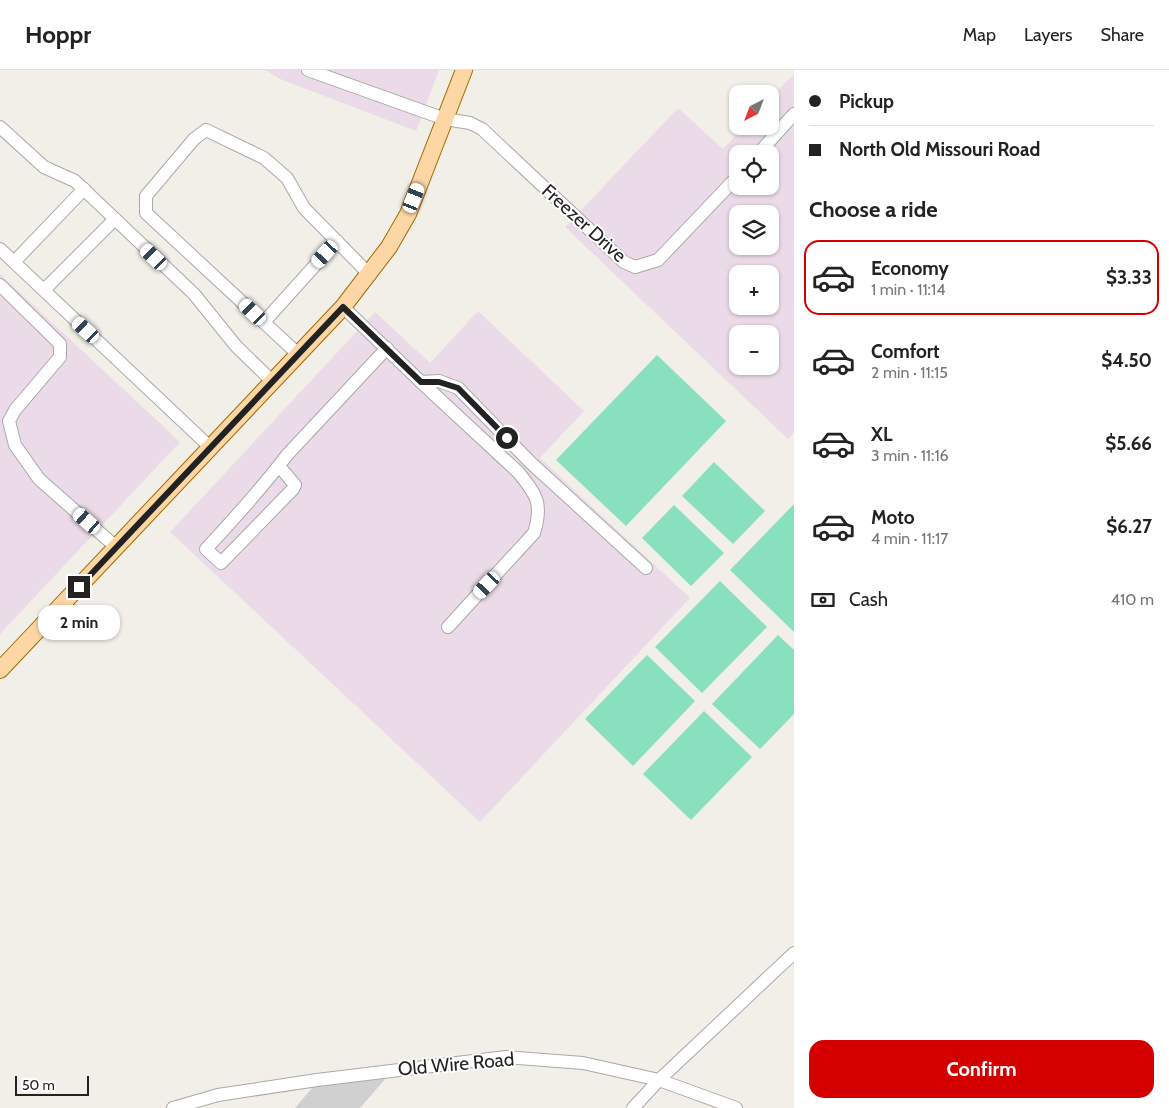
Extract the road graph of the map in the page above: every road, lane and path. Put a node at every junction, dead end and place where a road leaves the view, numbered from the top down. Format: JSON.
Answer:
{"nodes":[{"id":1,"x":308,"y":70,"type":"edge"},
{"id":2,"x":464,"y":70,"type":"edge"},
{"id":3,"x":794,"y":114,"type":"edge"},
{"id":4,"x":445,"y":119,"type":"junction"},
{"id":5,"x":0,"y":127,"type":"edge"},
{"id":6,"x":766,"y":145,"type":"edge"},
{"id":7,"x":729,"y":186,"type":"edge"},
{"id":8,"x":84,"y":189,"type":"junction"},
{"id":9,"x":115,"y":219,"type":"junction"},
{"id":10,"x":337,"y":241,"type":"junction"},
{"id":11,"x":0,"y":249,"type":"edge"},
{"id":12,"x":14,"y":262,"type":"junction"},
{"id":13,"x":370,"y":275,"type":"junction"},
{"id":14,"x":0,"y":285,"type":"edge"},
{"id":15,"x":44,"y":290,"type":"junction"},
{"id":16,"x":343,"y":307,"type":"junction"},
{"id":17,"x":264,"y":322,"type":"junction"},
{"id":18,"x":387,"y":348,"type":"junction"},
{"id":19,"x":299,"y":355,"type":"junction"},
{"id":20,"x":273,"y":382,"type":"junction"},
{"id":21,"x":421,"y":382,"type":"junction"},
{"id":22,"x":211,"y":448,"type":"junction"},
{"id":23,"x":279,"y":466,"type":"junction"},
{"id":24,"x":116,"y":547,"type":"junction"},
{"id":25,"x":646,"y":568,"type":"dead end"},
{"id":26,"x":448,"y":626,"type":"dead end"},
{"id":27,"x":2,"y":666,"type":"edge"},
{"id":28,"x":794,"y":953,"type":"edge"},
{"id":29,"x":659,"y":1080,"type":"junction"},
{"id":30,"x":173,"y":1108,"type":"edge"},
{"id":31,"x":633,"y":1108,"type":"edge"},
{"id":32,"x":736,"y":1108,"type":"edge"}],
"edges":[{"from":1,"to":4,"type":"street"},
{"from":2,"to":4,"type":"main road"},
{"from":3,"to":6,"type":"street"},
{"from":4,"to":7,"type":"street","name":"Freezer Drive"},
{"from":4,"to":13,"type":"main road"},
{"from":5,"to":8,"type":"street"},
{"from":8,"to":9,"type":"street"},
{"from":8,"to":12,"type":"street"},
{"from":9,"to":15,"type":"street"},
{"from":9,"to":20,"type":"street"},
{"from":10,"to":13,"type":"street"},
{"from":10,"to":17,"type":"street"},
{"from":10,"to":17,"type":"street"},
{"from":11,"to":12,"type":"street"},
{"from":12,"to":15,"type":"street"},
{"from":13,"to":16,"type":"main road"},
{"from":14,"to":24,"type":"street"},
{"from":15,"to":22,"type":"street"},
{"from":16,"to":18,"type":"street"},
{"from":16,"to":19,"type":"main road"},
{"from":17,"to":19,"type":"street"},
{"from":18,"to":21,"type":"street"},
{"from":18,"to":23,"type":"street"},
{"from":19,"to":20,"type":"main road"},
{"from":20,"to":22,"type":"main road"},
{"from":21,"to":25,"type":"street"},
{"from":21,"to":26,"type":"street"},
{"from":22,"to":24,"type":"main road"},
{"from":23,"to":23,"type":"street"},
{"from":24,"to":27,"type":"main road"},
{"from":28,"to":29,"type":"street"},
{"from":29,"to":30,"type":"street","name":"Old Wire Road"},
{"from":29,"to":31,"type":"street"},
{"from":29,"to":32,"type":"street","name":"Old Wire Road"}]}
